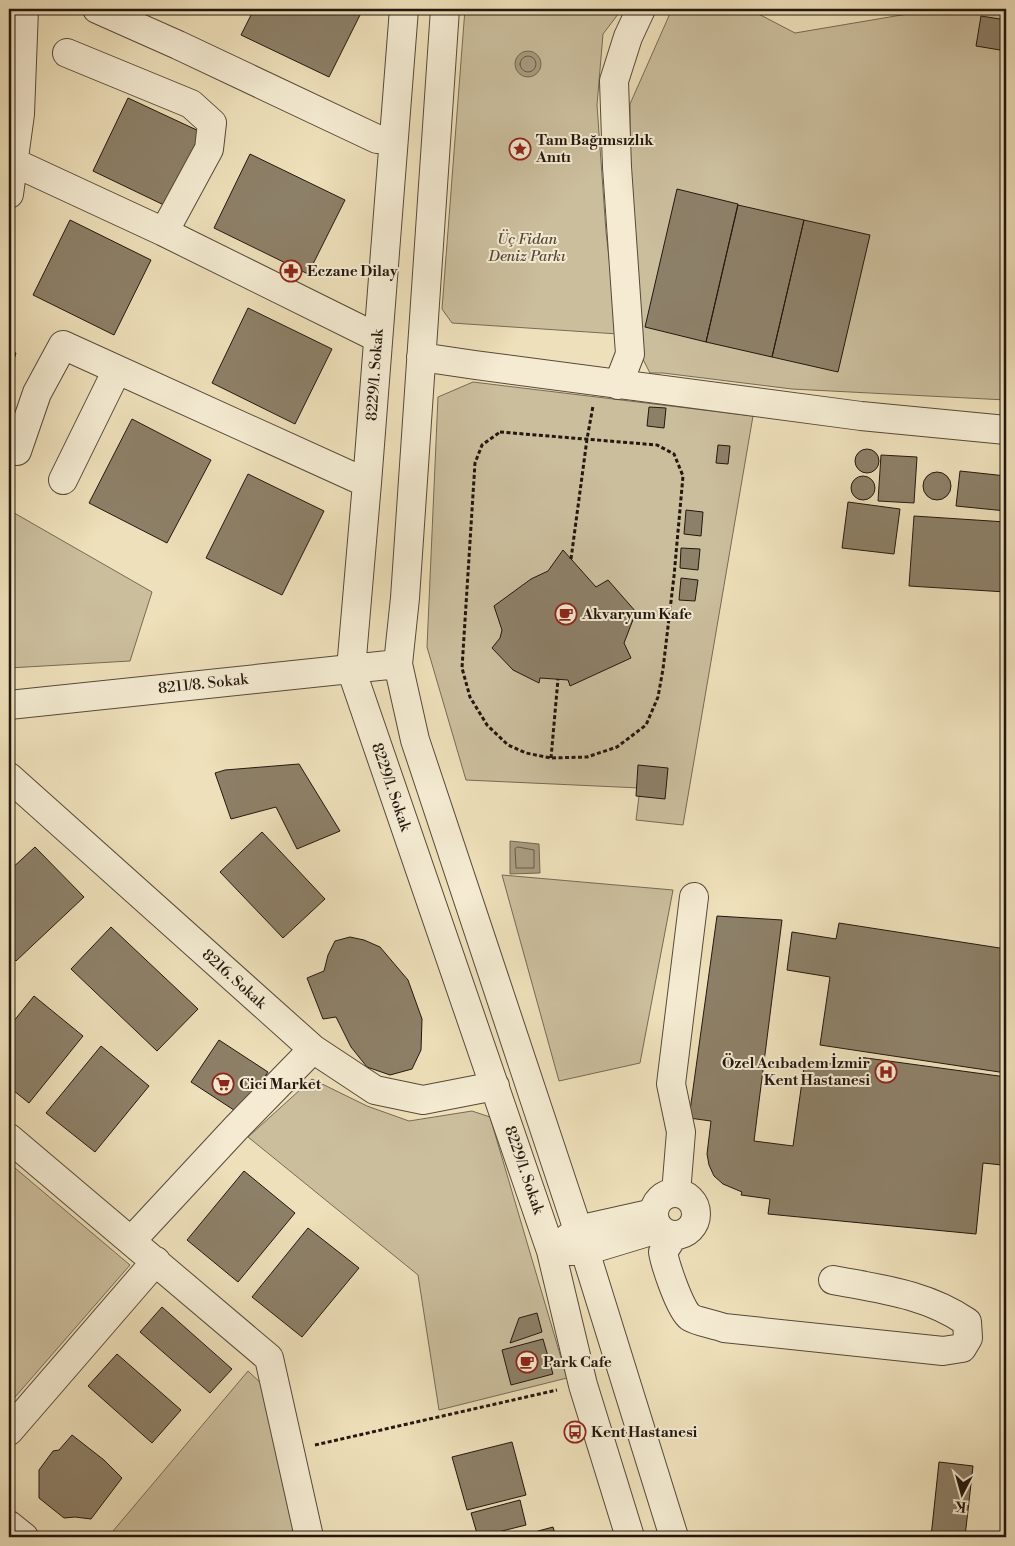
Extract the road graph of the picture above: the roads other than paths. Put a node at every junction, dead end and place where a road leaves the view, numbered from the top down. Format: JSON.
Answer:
{"nodes":[{"id":1,"x":24,"y":9,"type":"edge"},
{"id":2,"x":98,"y":9,"type":"edge"},
{"id":3,"x":404,"y":9,"type":"edge"},
{"id":4,"x":445,"y":9,"type":"edge"},
{"id":5,"x":641,"y":9,"type":"edge"},
{"id":6,"x":67,"y":54,"type":"dead end"},
{"id":7,"x":377,"y":139,"type":"dead end"},
{"id":8,"x":13,"y":162,"type":"junction"},
{"id":9,"x":9,"y":194,"type":"edge"},
{"id":10,"x":164,"y":232,"type":"junction"},
{"id":11,"x":378,"y":338,"type":"junction"},
{"id":12,"x":421,"y":356,"type":"junction"},
{"id":13,"x":118,"y":370,"type":"junction"},
{"id":14,"x":608,"y":383,"type":"junction"},
{"id":15,"x":1006,"y":430,"type":"edge"},
{"id":16,"x":17,"y":451,"type":"dead end"},
{"id":17,"x":63,"y":480,"type":"dead end"},
{"id":18,"x":367,"y":483,"type":"junction"},
{"id":19,"x":398,"y":664,"type":"junction"},
{"id":20,"x":350,"y":669,"type":"junction"},
{"id":21,"x":9,"y":705,"type":"edge"},
{"id":22,"x":9,"y":777,"type":"edge"},
{"id":23,"x":694,"y":897,"type":"dead end"},
{"id":24,"x":313,"y":1050,"type":"junction"},
{"id":25,"x":495,"y":1086,"type":"junction"},
{"id":26,"x":9,"y":1138,"type":"edge"},
{"id":27,"x":676,"y":1193,"type":"junction"},
{"id":28,"x":662,"y":1225,"type":"junction"},
{"id":29,"x":131,"y":1241,"type":"junction"},
{"id":30,"x":582,"y":1241,"type":"junction"},
{"id":31,"x":551,"y":1251,"type":"junction"},
{"id":32,"x":156,"y":1261,"type":"junction"},
{"id":33,"x":833,"y":1280,"type":"dead end"},
{"id":34,"x":9,"y":1431,"type":"edge"},
{"id":35,"x":9,"y":1525,"type":"edge"},
{"id":36,"x":24,"y":1537,"type":"edge"},
{"id":37,"x":309,"y":1537,"type":"edge"},
{"id":38,"x":630,"y":1537,"type":"edge"},
{"id":39,"x":674,"y":1537,"type":"edge"}],
"edges":[{"from":1,"to":8,"type":"street"},
{"from":2,"to":7,"type":"street"},
{"from":3,"to":11,"type":"street","name":"8229/1. Sokak"},
{"from":4,"to":12,"type":"street"},
{"from":5,"to":14,"type":"street"},
{"from":6,"to":10,"type":"street"},
{"from":8,"to":9,"type":"street"},
{"from":8,"to":10,"type":"street"},
{"from":10,"to":11,"type":"street"},
{"from":11,"to":18,"type":"street","name":"8229/1. Sokak"},
{"from":12,"to":14,"type":"street"},
{"from":12,"to":19,"type":"street"},
{"from":13,"to":16,"type":"street"},
{"from":13,"to":17,"type":"street"},
{"from":13,"to":18,"type":"street"},
{"from":14,"to":15,"type":"street"},
{"from":18,"to":20,"type":"street","name":"8229/1. Sokak"},
{"from":19,"to":20,"type":"street","name":"8211/8. Sokak"},
{"from":19,"to":30,"type":"street"},
{"from":20,"to":21,"type":"street","name":"8211/8. Sokak"},
{"from":20,"to":25,"type":"street","name":"8229/1. Sokak"},
{"from":22,"to":24,"type":"street","name":"8216. Sokak"},
{"from":23,"to":27,"type":"street"},
{"from":24,"to":25,"type":"street","name":"8216. Sokak"},
{"from":24,"to":29,"type":"street"},
{"from":25,"to":31,"type":"street","name":"8229/1. Sokak"},
{"from":26,"to":29,"type":"street"},
{"from":27,"to":28,"type":"street"},
{"from":27,"to":28,"type":"street"},
{"from":28,"to":30,"type":"street"},
{"from":28,"to":33,"type":"street"},
{"from":29,"to":32,"type":"street"},
{"from":30,"to":31,"type":"street"},
{"from":30,"to":39,"type":"street"},
{"from":31,"to":38,"type":"street","name":"8229/1. Sokak"},
{"from":32,"to":34,"type":"street"},
{"from":32,"to":37,"type":"street"},
{"from":35,"to":36,"type":"street"}]}
